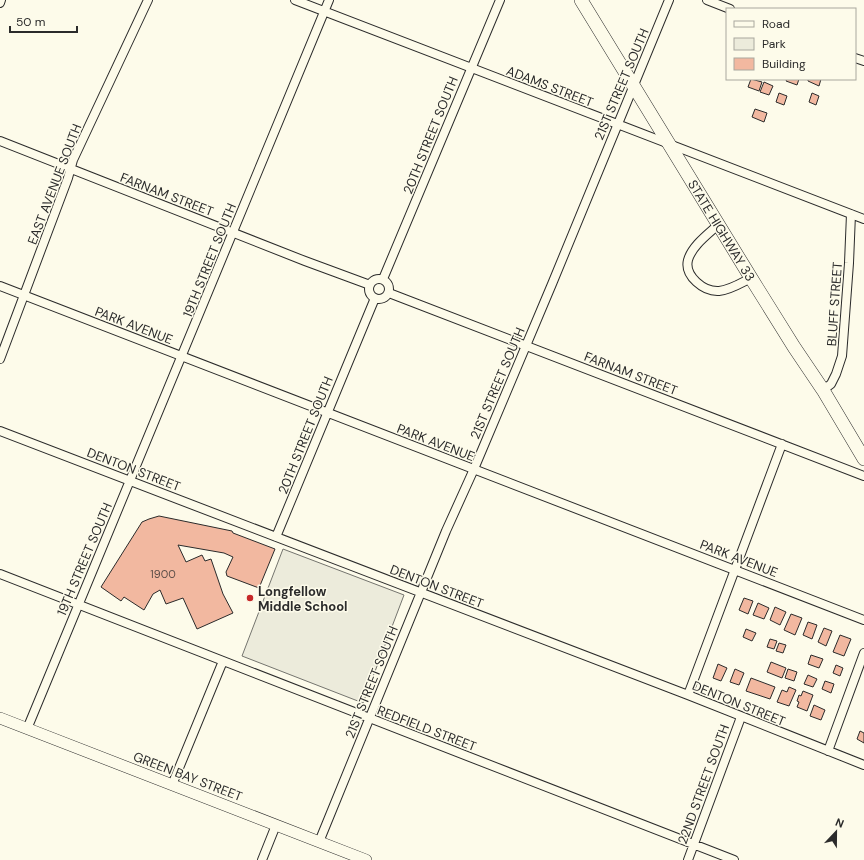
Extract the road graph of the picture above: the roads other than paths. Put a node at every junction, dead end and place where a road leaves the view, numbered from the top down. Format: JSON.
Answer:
{"nodes":[{"id":1,"x":2,"y":0,"type":"edge"},
{"id":2,"x":148,"y":0,"type":"edge"},
{"id":3,"x":295,"y":0,"type":"edge"},
{"id":4,"x":329,"y":0,"type":"edge"},
{"id":5,"x":500,"y":0,"type":"edge"},
{"id":6,"x":581,"y":0,"type":"edge"},
{"id":7,"x":669,"y":0,"type":"edge"},
{"id":8,"x":707,"y":0,"type":"edge"},
{"id":9,"x":0,"y":4,"type":"edge"},
{"id":10,"x":727,"y":8,"type":"edge"},
{"id":11,"x":324,"y":11,"type":"junction"},
{"id":12,"x":471,"y":68,"type":"junction"},
{"id":13,"x":633,"y":86,"type":"junction"},
{"id":14,"x":617,"y":124,"type":"junction"},
{"id":15,"x":0,"y":141,"type":"edge"},
{"id":16,"x":670,"y":145,"type":"junction"},
{"id":17,"x":70,"y":169,"type":"junction"},
{"id":18,"x":851,"y":214,"type":"junction"},
{"id":19,"x":864,"y":219,"type":"edge"},
{"id":20,"x":718,"y":225,"type":"junction"},
{"id":21,"x":233,"y":232,"type":"junction"},
{"id":22,"x":751,"y":278,"type":"junction"},
{"id":23,"x":383,"y":279,"type":"junction"},
{"id":24,"x":370,"y":285,"type":"junction"},
{"id":25,"x":0,"y":286,"type":"edge"},
{"id":26,"x":389,"y":293,"type":"junction"},
{"id":27,"x":24,"y":295,"type":"junction"},
{"id":28,"x":375,"y":298,"type":"junction"},
{"id":29,"x":526,"y":345,"type":"junction"},
{"id":30,"x":182,"y":356,"type":"junction"},
{"id":31,"x":0,"y":359,"type":"edge"},
{"id":32,"x":823,"y":390,"type":"junction"},
{"id":33,"x":327,"y":412,"type":"junction"},
{"id":34,"x":0,"y":431,"type":"edge"},
{"id":35,"x":782,"y":444,"type":"junction"},
{"id":36,"x":864,"y":459,"type":"edge"},
{"id":37,"x":474,"y":469,"type":"junction"},
{"id":38,"x":864,"y":476,"type":"edge"},
{"id":39,"x":130,"y":480,"type":"junction"},
{"id":40,"x":276,"y":537,"type":"junction"},
{"id":41,"x":734,"y":569,"type":"junction"},
{"id":42,"x":0,"y":574,"type":"edge"},
{"id":43,"x":421,"y":593,"type":"junction"},
{"id":44,"x":78,"y":604,"type":"junction"},
{"id":45,"x":864,"y":620,"type":"edge"},
{"id":46,"x":864,"y":653,"type":"edge"},
{"id":47,"x":223,"y":661,"type":"junction"},
{"id":48,"x":688,"y":695,"type":"junction"},
{"id":49,"x":741,"y":717,"type":"junction"},
{"id":50,"x":0,"y":718,"type":"edge"},
{"id":51,"x":370,"y":718,"type":"junction"},
{"id":52,"x":27,"y":729,"type":"junction"},
{"id":53,"x":828,"y":751,"type":"junction"},
{"id":54,"x":864,"y":765,"type":"edge"},
{"id":55,"x":172,"y":785,"type":"junction"},
{"id":56,"x":276,"y":825,"type":"junction"},
{"id":57,"x":319,"y":842,"type":"junction"},
{"id":58,"x":694,"y":844,"type":"junction"},
{"id":59,"x":262,"y":860,"type":"edge"},
{"id":60,"x":366,"y":860,"type":"edge"},
{"id":61,"x":688,"y":860,"type":"edge"},
{"id":62,"x":734,"y":860,"type":"edge"}],
"edges":[{"from":1,"to":9,"type":"street"},
{"from":2,"to":17,"type":"street","name":"EAST AVENUE SOUTH"},
{"from":3,"to":11,"type":"street","name":"ADAMS STREET"},
{"from":4,"to":11,"type":"street","name":"19TH STREET SOUTH"},
{"from":5,"to":12,"type":"street","name":"20TH STREET SOUTH"},
{"from":6,"to":13,"type":"main road","name":"STATE HIGHWAY 33"},
{"from":7,"to":13,"type":"street","name":"21ST STREET SOUTH"},
{"from":8,"to":10,"type":"street"},
{"from":11,"to":12,"type":"street","name":"ADAMS STREET"},
{"from":11,"to":21,"type":"street","name":"19TH STREET SOUTH"},
{"from":12,"to":14,"type":"street","name":"ADAMS STREET"},
{"from":12,"to":23,"type":"street","name":"20TH STREET SOUTH"},
{"from":13,"to":14,"type":"street","name":"21ST STREET SOUTH"},
{"from":13,"to":16,"type":"main road","name":"STATE HIGHWAY 33"},
{"from":14,"to":16,"type":"street","name":"ADAMS STREET"},
{"from":14,"to":29,"type":"street","name":"21ST STREET SOUTH"},
{"from":15,"to":17,"type":"street","name":"FARNAM STREET"},
{"from":16,"to":18,"type":"street","name":"ADAMS STREET"},
{"from":16,"to":20,"type":"main road","name":"STATE HIGHWAY 33"},
{"from":17,"to":21,"type":"street","name":"FARNAM STREET"},
{"from":17,"to":27,"type":"street","name":"EAST AVENUE SOUTH"},
{"from":18,"to":19,"type":"street","name":"ADAMS STREET"},
{"from":18,"to":32,"type":"street","name":"BLUFF STREET"},
{"from":20,"to":22,"type":"main road","name":"STATE HIGHWAY 33"},
{"from":20,"to":22,"type":"street"},
{"from":21,"to":24,"type":"street","name":"FARNAM STREET"},
{"from":21,"to":30,"type":"street","name":"19TH STREET SOUTH"},
{"from":22,"to":32,"type":"main road","name":"STATE HIGHWAY 33"},
{"from":23,"to":24,"type":"street"},
{"from":23,"to":26,"type":"street"},
{"from":24,"to":28,"type":"street"},
{"from":25,"to":27,"type":"street","name":"PARK AVENUE"},
{"from":26,"to":28,"type":"street"},
{"from":26,"to":29,"type":"street","name":"FARNAM STREET"},
{"from":27,"to":30,"type":"street","name":"PARK AVENUE"},
{"from":27,"to":31,"type":"street","name":"EAST AVENUE SOUTH"},
{"from":28,"to":33,"type":"street","name":"20TH STREET SOUTH"},
{"from":29,"to":35,"type":"street","name":"FARNAM STREET"},
{"from":29,"to":37,"type":"street","name":"21ST STREET SOUTH"},
{"from":30,"to":33,"type":"street","name":"PARK AVENUE"},
{"from":30,"to":39,"type":"street","name":"19TH STREET SOUTH"},
{"from":32,"to":36,"type":"main road","name":"STATE HIGHWAY 33"},
{"from":33,"to":37,"type":"street","name":"PARK AVENUE"},
{"from":33,"to":40,"type":"street","name":"20TH STREET SOUTH"},
{"from":34,"to":39,"type":"street","name":"DENTON STREET"},
{"from":35,"to":38,"type":"street","name":"FARNAM STREET"},
{"from":35,"to":41,"type":"street"},
{"from":37,"to":41,"type":"street","name":"PARK AVENUE"},
{"from":37,"to":43,"type":"street","name":"21ST STREET SOUTH"},
{"from":39,"to":40,"type":"street","name":"DENTON STREET"},
{"from":39,"to":44,"type":"street","name":"19TH STREET SOUTH"},
{"from":40,"to":43,"type":"street","name":"DENTON STREET"},
{"from":41,"to":45,"type":"street","name":"PARK AVENUE"},
{"from":41,"to":48,"type":"street"},
{"from":42,"to":44,"type":"street","name":"REDFIELD STREET"},
{"from":43,"to":48,"type":"street","name":"DENTON STREET"},
{"from":43,"to":51,"type":"street","name":"21ST STREET SOUTH"},
{"from":44,"to":47,"type":"street","name":"REDFIELD STREET"},
{"from":44,"to":52,"type":"street","name":"19TH STREET SOUTH"},
{"from":46,"to":53,"type":"street"},
{"from":47,"to":51,"type":"street","name":"REDFIELD STREET"},
{"from":47,"to":55,"type":"street"},
{"from":48,"to":49,"type":"street","name":"DENTON STREET"},
{"from":49,"to":53,"type":"street","name":"DENTON STREET"},
{"from":49,"to":58,"type":"street","name":"22ND STREET SOUTH"},
{"from":50,"to":52,"type":"street","name":"GREEN BAY STREET"},
{"from":51,"to":57,"type":"street","name":"21ST STREET SOUTH"},
{"from":51,"to":58,"type":"street","name":"REDFIELD STREET"},
{"from":52,"to":55,"type":"street","name":"GREEN BAY STREET"},
{"from":53,"to":54,"type":"street","name":"DENTON STREET"},
{"from":55,"to":56,"type":"street","name":"GREEN BAY STREET"},
{"from":56,"to":57,"type":"street","name":"GREEN BAY STREET"},
{"from":56,"to":59,"type":"street"},
{"from":57,"to":60,"type":"street","name":"GREEN BAY STREET"},
{"from":58,"to":61,"type":"street","name":"22ND STREET SOUTH"},
{"from":58,"to":62,"type":"street","name":"REDFIELD STREET"}]}
